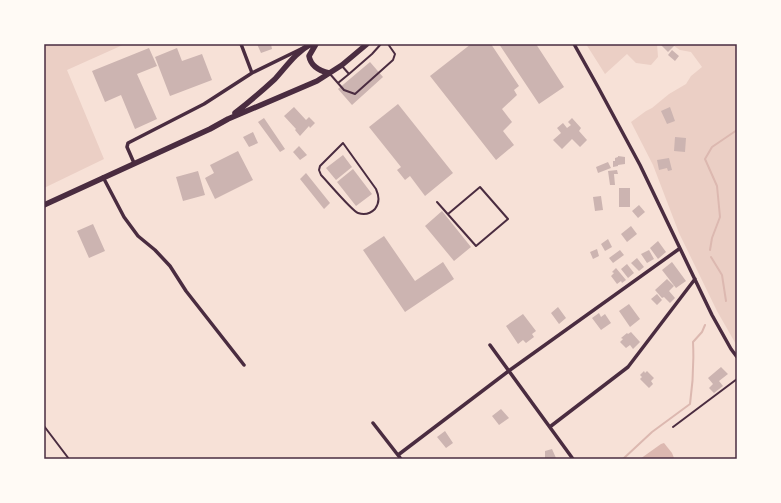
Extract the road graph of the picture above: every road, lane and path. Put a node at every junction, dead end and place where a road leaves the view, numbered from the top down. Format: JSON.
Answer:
{"nodes":[{"id":1,"x":241,"y":44,"type":"edge"},
{"id":2,"x":316,"y":44,"type":"edge"},
{"id":3,"x":367,"y":44,"type":"edge"},
{"id":4,"x":382,"y":44,"type":"edge"},
{"id":5,"x":388,"y":44,"type":"edge"},
{"id":6,"x":574,"y":44,"type":"edge"},
{"id":7,"x":308,"y":45,"type":"edge"},
{"id":8,"x":342,"y":65,"type":"junction"},
{"id":9,"x":252,"y":73,"type":"junction"},
{"id":10,"x":329,"y":73,"type":"junction"},
{"id":11,"x":349,"y":74,"type":"junction"},
{"id":12,"x":338,"y":83,"type":"junction"},
{"id":13,"x":228,"y":118,"type":"junction"},
{"id":14,"x":343,"y":143,"type":"joint"},
{"id":15,"x":134,"y":163,"type":"junction"},
{"id":16,"x":104,"y":178,"type":"junction"},
{"id":17,"x":437,"y":202,"type":"dead end"},
{"id":18,"x":44,"y":205,"type":"edge"},
{"id":19,"x":448,"y":214,"type":"junction"},
{"id":20,"x":679,"y":249,"type":"junction"},
{"id":21,"x":695,"y":279,"type":"junction"},
{"id":22,"x":490,"y":345,"type":"dead end"},
{"id":23,"x":737,"y":357,"type":"edge"},
{"id":24,"x":244,"y":365,"type":"dead end"},
{"id":25,"x":510,"y":370,"type":"junction"},
{"id":26,"x":737,"y":379,"type":"edge"},
{"id":27,"x":373,"y":423,"type":"dead end"},
{"id":28,"x":44,"y":426,"type":"edge"},
{"id":29,"x":551,"y":426,"type":"junction"},
{"id":30,"x":673,"y":427,"type":"dead end"},
{"id":31,"x":398,"y":455,"type":"junction"},
{"id":32,"x":69,"y":459,"type":"edge"},
{"id":33,"x":401,"y":459,"type":"edge"},
{"id":34,"x":573,"y":459,"type":"edge"}],
"edges":[{"from":1,"to":9,"type":"street"},
{"from":2,"to":10,"type":"main road"},
{"from":3,"to":8,"type":"main road"},
{"from":4,"to":11,"type":"lane"},
{"from":5,"to":12,"type":"lane"},
{"from":6,"to":20,"type":"street"},
{"from":7,"to":9,"type":"street"},
{"from":7,"to":13,"type":"main road"},
{"from":8,"to":10,"type":"main road"},
{"from":8,"to":11,"type":"lane"},
{"from":9,"to":15,"type":"street"},
{"from":10,"to":12,"type":"lane"},
{"from":10,"to":13,"type":"main road"},
{"from":11,"to":12,"type":"lane"},
{"from":13,"to":15,"type":"main road"},
{"from":14,"to":14,"type":"lane"},
{"from":15,"to":16,"type":"main road"},
{"from":16,"to":18,"type":"main road"},
{"from":16,"to":24,"type":"street"},
{"from":17,"to":19,"type":"lane"},
{"from":19,"to":19,"type":"lane"},
{"from":20,"to":21,"type":"street"},
{"from":20,"to":25,"type":"street"},
{"from":21,"to":23,"type":"street"},
{"from":21,"to":29,"type":"street"},
{"from":22,"to":25,"type":"street"},
{"from":25,"to":29,"type":"street"},
{"from":25,"to":31,"type":"street"},
{"from":26,"to":30,"type":"lane"},
{"from":27,"to":31,"type":"street"},
{"from":28,"to":32,"type":"lane"},
{"from":29,"to":34,"type":"street"},
{"from":31,"to":33,"type":"street"}]}
